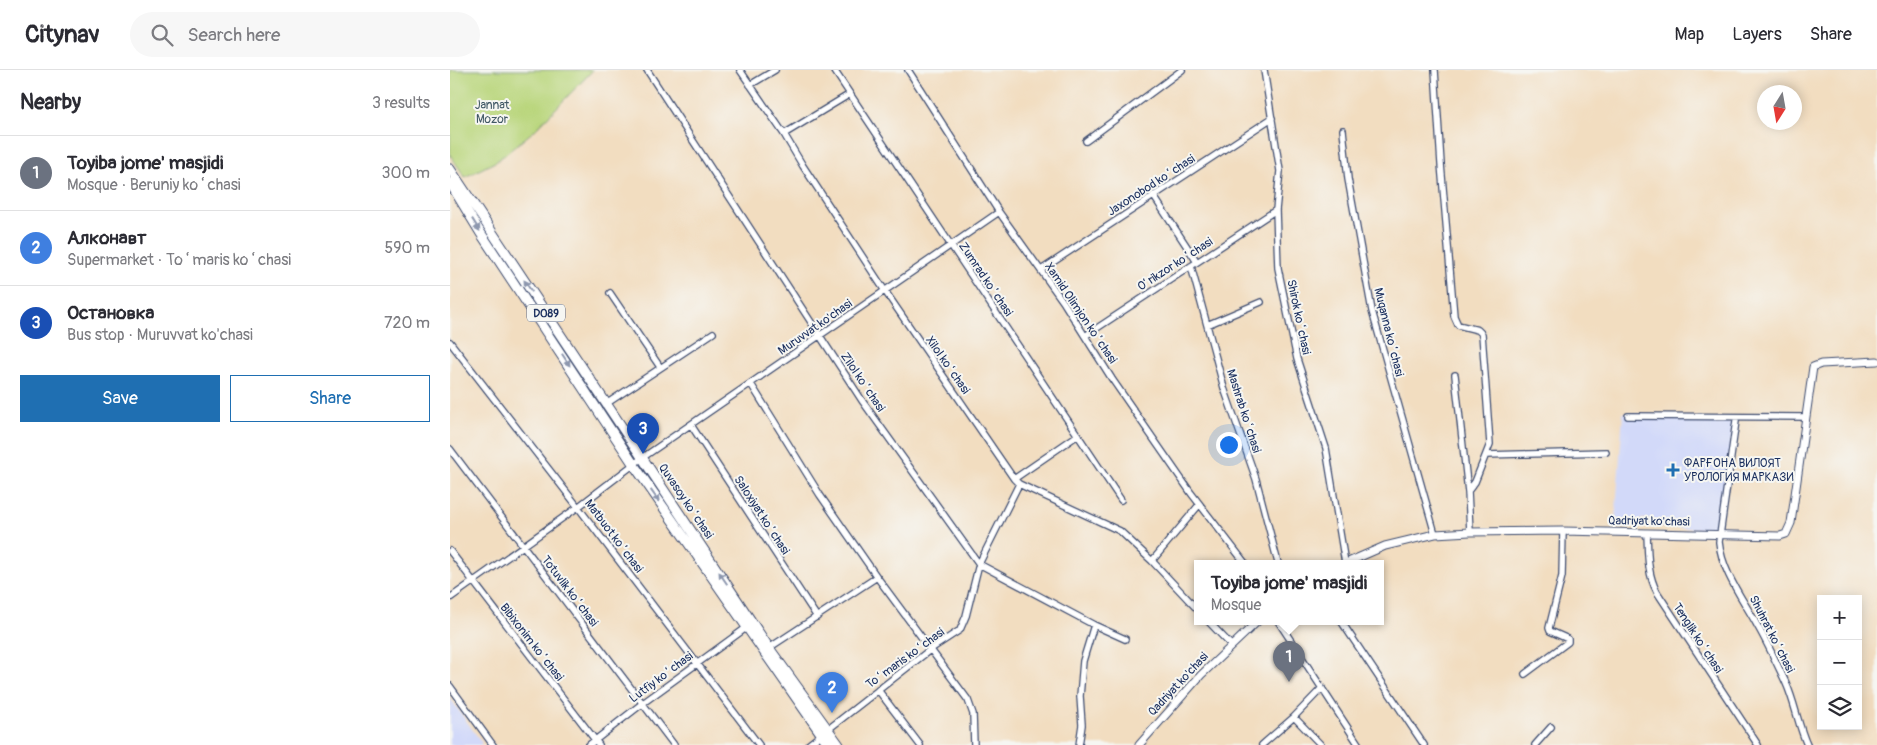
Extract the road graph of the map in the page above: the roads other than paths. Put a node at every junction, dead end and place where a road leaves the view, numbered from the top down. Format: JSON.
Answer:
{"nodes":[{"id":1,"x":647,"y":70,"type":"edge"},
{"id":2,"x":740,"y":70,"type":"edge"},
{"id":3,"x":775,"y":70,"type":"edge"},
{"id":4,"x":834,"y":70,"type":"edge"},
{"id":5,"x":908,"y":70,"type":"edge"},
{"id":6,"x":1182,"y":70,"type":"edge"},
{"id":7,"x":1264,"y":70,"type":"edge"},
{"id":8,"x":1435,"y":70,"type":"edge"},
{"id":9,"x":750,"y":85,"type":"junction"},
{"id":10,"x":850,"y":94,"type":"junction"},
{"id":11,"x":1272,"y":118,"type":"junction"},
{"id":12,"x":1343,"y":130,"type":"dead end"},
{"id":13,"x":784,"y":134,"type":"junction"},
{"id":14,"x":1086,"y":141,"type":"dead end"},
{"id":15,"x":450,"y":169,"type":"edge"},
{"id":16,"x":450,"y":183,"type":"edge"},
{"id":17,"x":1153,"y":195,"type":"junction"},
{"id":18,"x":1276,"y":210,"type":"junction"},
{"id":19,"x":999,"y":212,"type":"junction"},
{"id":20,"x":951,"y":245,"type":"junction"},
{"id":21,"x":1194,"y":264,"type":"junction"},
{"id":22,"x":1041,"y":270,"type":"junction"},
{"id":23,"x":884,"y":291,"type":"junction"},
{"id":24,"x":610,"y":294,"type":"dead end"},
{"id":25,"x":1261,"y":302,"type":"dead end"},
{"id":26,"x":1207,"y":325,"type":"junction"},
{"id":27,"x":713,"y":333,"type":"dead end"},
{"id":28,"x":820,"y":335,"type":"junction"},
{"id":29,"x":1085,"y":336,"type":"junction"},
{"id":30,"x":450,"y":342,"type":"edge"},
{"id":31,"x":1877,"y":361,"type":"edge"},
{"id":32,"x":660,"y":367,"type":"junction"},
{"id":33,"x":1455,"y":375,"type":"dead end"},
{"id":34,"x":751,"y":384,"type":"junction"},
{"id":35,"x":606,"y":404,"type":"junction"},
{"id":36,"x":1628,"y":416,"type":"dead end"},
{"id":37,"x":1806,"y":417,"type":"junction"},
{"id":38,"x":1736,"y":421,"type":"dead end"},
{"id":39,"x":691,"y":425,"type":"junction"},
{"id":40,"x":1078,"y":435,"type":"junction"},
{"id":41,"x":450,"y":449,"type":"edge"},
{"id":42,"x":1606,"y":452,"type":"dead end"},
{"id":43,"x":1486,"y":455,"type":"junction"},
{"id":44,"x":642,"y":458,"type":"junction"},
{"id":45,"x":634,"y":465,"type":"junction"},
{"id":46,"x":1014,"y":479,"type":"junction"},
{"id":47,"x":1019,"y":484,"type":"junction"},
{"id":48,"x":1468,"y":494,"type":"junction"},
{"id":49,"x":1121,"y":500,"type":"dead end"},
{"id":50,"x":1199,"y":505,"type":"junction"},
{"id":51,"x":578,"y":507,"type":"junction"},
{"id":52,"x":1563,"y":530,"type":"junction"},
{"id":53,"x":1470,"y":532,"type":"junction"},
{"id":54,"x":1647,"y":532,"type":"junction"},
{"id":55,"x":1435,"y":534,"type":"junction"},
{"id":56,"x":1720,"y":534,"type":"junction"},
{"id":57,"x":523,"y":545,"type":"junction"},
{"id":58,"x":450,"y":551,"type":"edge"},
{"id":59,"x":1243,"y":560,"type":"edge"},
{"id":60,"x":1277,"y":560,"type":"edge"},
{"id":61,"x":1345,"y":560,"type":"edge"},
{"id":62,"x":1353,"y":560,"type":"edge"},
{"id":63,"x":1152,"y":561,"type":"junction"},
{"id":64,"x":979,"y":564,"type":"junction"},
{"id":65,"x":877,"y":577,"type":"junction"},
{"id":66,"x":474,"y":582,"type":"junction"},
{"id":67,"x":450,"y":598,"type":"edge"},
{"id":68,"x":1194,"y":606,"type":"edge"},
{"id":69,"x":817,"y":617,"type":"junction"},
{"id":70,"x":1094,"y":625,"type":"junction"},
{"id":71,"x":1212,"y":625,"type":"edge"},
{"id":72,"x":1254,"y":625,"type":"edge"},
{"id":73,"x":1281,"y":625,"type":"edge"},
{"id":74,"x":1344,"y":625,"type":"edge"},
{"id":75,"x":746,"y":628,"type":"junction"},
{"id":76,"x":1125,"y":639,"type":"dead end"},
{"id":77,"x":1231,"y":645,"type":"junction"},
{"id":78,"x":930,"y":649,"type":"junction"},
{"id":79,"x":771,"y":651,"type":"junction"},
{"id":80,"x":698,"y":662,"type":"junction"},
{"id":81,"x":1525,"y":674,"type":"dead end"},
{"id":82,"x":450,"y":686,"type":"edge"},
{"id":83,"x":1322,"y":688,"type":"junction"},
{"id":84,"x":878,"y":690,"type":"junction"},
{"id":85,"x":643,"y":703,"type":"junction"},
{"id":86,"x":1294,"y":717,"type":"junction"},
{"id":87,"x":1551,"y":727,"type":"dead end"},
{"id":88,"x":825,"y":733,"type":"junction"},
{"id":89,"x":597,"y":743,"type":"edge"},
{"id":90,"x":493,"y":745,"type":"edge"},
{"id":91,"x":589,"y":745,"type":"edge"},
{"id":92,"x":674,"y":745,"type":"edge"},
{"id":93,"x":759,"y":745,"type":"edge"},
{"id":94,"x":808,"y":745,"type":"edge"},
{"id":95,"x":829,"y":745,"type":"edge"},
{"id":96,"x":839,"y":745,"type":"edge"},
{"id":97,"x":920,"y":745,"type":"edge"},
{"id":98,"x":974,"y":745,"type":"edge"},
{"id":99,"x":1079,"y":745,"type":"edge"},
{"id":100,"x":1138,"y":745,"type":"edge"},
{"id":101,"x":1262,"y":745,"type":"edge"},
{"id":102,"x":1321,"y":745,"type":"edge"},
{"id":103,"x":1358,"y":745,"type":"edge"},
{"id":104,"x":1424,"y":745,"type":"edge"},
{"id":105,"x":1535,"y":745,"type":"edge"},
{"id":106,"x":1758,"y":745,"type":"edge"},
{"id":107,"x":1807,"y":745,"type":"edge"}],
"edges":[{"from":1,"to":28,"type":"street","name":"Zilol koʻchasi"},
{"from":2,"to":9,"type":"street","name":"Xilol koʻchasi"},
{"from":3,"to":9,"type":"street"},
{"from":4,"to":10,"type":"street","name":"Zumrad koʻchasi"},
{"from":5,"to":19,"type":"street","name":"Xamid Olimjon koʻchasi"},
{"from":6,"to":14,"type":"street"},
{"from":7,"to":11,"type":"street","name":"Shirok koʻchasi"},
{"from":8,"to":43,"type":"street"},
{"from":9,"to":13,"type":"street","name":"Xilol koʻchasi"},
{"from":10,"to":13,"type":"street"},
{"from":10,"to":20,"type":"street","name":"Zumrad koʻchasi"},
{"from":11,"to":17,"type":"street","name":"Jaxonobod koʻchasi"},
{"from":11,"to":18,"type":"street","name":"Shirok koʻchasi"},
{"from":12,"to":55,"type":"street","name":"Muqanna koʻchasi"},
{"from":13,"to":23,"type":"street","name":"Xilol koʻchasi"},
{"from":35,"to":15,"type":"main road","name":"Quvasoy koʻchasi","number":"D089","one_way":true},
{"from":16,"to":45,"type":"main road","name":"Quvasoy koʻchasi","number":"D089","one_way":true},
{"from":17,"to":21,"type":"street","name":"Mashrab koʻchasi"},
{"from":17,"to":22,"type":"street","name":"Jaxonobod koʻchasi"},
{"from":18,"to":21,"type":"street","name":"Oʻrikzor koʻchasi"},
{"from":18,"to":61,"type":"street","name":"Shirok koʻchasi"},
{"from":19,"to":20,"type":"street","name":"Muruvvat ko'chasi"},
{"from":19,"to":22,"type":"street","name":"Xamid Olimjon koʻchasi"},
{"from":20,"to":23,"type":"street","name":"Muruvvat ko'chasi"},
{"from":20,"to":40,"type":"street","name":"Zumrad koʻchasi"},
{"from":21,"to":26,"type":"street","name":"Mashrab koʻchasi"},
{"from":21,"to":29,"type":"street","name":"Oʻrikzor koʻchasi"},
{"from":22,"to":29,"type":"street","name":"Xamid Olimjon koʻchasi"},
{"from":23,"to":28,"type":"street","name":"Muruvvat ko'chasi"},
{"from":23,"to":46,"type":"street","name":"Xilol koʻchasi"},
{"from":24,"to":32,"type":"street"},
{"from":25,"to":26,"type":"street"},
{"from":26,"to":60,"type":"street","name":"Mashrab koʻchasi"},
{"from":27,"to":32,"type":"street"},
{"from":28,"to":34,"type":"street","name":"Muruvvat ko'chasi"},
{"from":28,"to":64,"type":"street","name":"Zilol koʻchasi"},
{"from":29,"to":50,"type":"street","name":"Xamid Olimjon koʻchasi"},
{"from":30,"to":51,"type":"street","name":"Matbuot koʻchasi"},
{"from":31,"to":37,"type":"street","name":"Qadriyat ko'chasi"},
{"from":32,"to":35,"type":"street"},
{"from":33,"to":48,"type":"street"},
{"from":34,"to":39,"type":"street","name":"Muruvvat ko'chasi"},
{"from":34,"to":65,"type":"street"},
{"from":35,"to":44,"type":"main road","name":"Quvasoy koʻchasi","number":"D089"},
{"from":36,"to":37,"type":"street"},
{"from":37,"to":56,"type":"street","name":"Qadriyat ko'chasi"},
{"from":38,"to":56,"type":"street","name":"Shuhrat koʻchasi"},
{"from":39,"to":44,"type":"street","name":"Muruvvat ko'chasi"},
{"from":39,"to":69,"type":"street","name":"Saloxiyat koʻchasi"},
{"from":40,"to":46,"type":"street"},
{"from":40,"to":49,"type":"street","name":"Zumrad koʻchasi"},
{"from":41,"to":57,"type":"street","name":"Totuvlik koʻchasi"},
{"from":42,"to":43,"type":"street"},
{"from":43,"to":48,"type":"street"},
{"from":44,"to":45,"type":"street","name":"Muruvvat ko'chasi"},
{"from":79,"to":44,"type":"main road","name":"Quvasoy koʻchasi","number":"D089","one_way":true},
{"from":45,"to":51,"type":"street"},
{"from":45,"to":75,"type":"main road","name":"Quvasoy koʻchasi","number":"D089","one_way":true},
{"from":46,"to":47,"type":"street","name":"Xilol koʻchasi"},
{"from":47,"to":63,"type":"street","name":"Xilol koʻchasi"},
{"from":47,"to":64,"type":"street","name":"Toʻmaris koʻchasi"},
{"from":48,"to":53,"type":"street"},
{"from":50,"to":59,"type":"street","name":"Xamid Olimjon koʻchasi"},
{"from":50,"to":63,"type":"street"},
{"from":51,"to":57,"type":"street"},
{"from":51,"to":80,"type":"street","name":"Matbuot koʻchasi"},
{"from":52,"to":53,"type":"street","name":"Qadriyat ko'chasi"},
{"from":52,"to":54,"type":"street","name":"Qadriyat ko'chasi"},
{"from":52,"to":81,"type":"street"},
{"from":53,"to":55,"type":"street","name":"Qadriyat ko'chasi"},
{"from":54,"to":56,"type":"street","name":"Qadriyat ko'chasi"},
{"from":54,"to":106,"type":"street","name":"Tenglik koʻchasi"},
{"from":55,"to":62,"type":"street","name":"Qadriyat ko'chasi"},
{"from":56,"to":107,"type":"street","name":"Shuhrat koʻchasi"},
{"from":57,"to":66,"type":"street"},
{"from":57,"to":85,"type":"street","name":"Totuvlik koʻchasi"},
{"from":58,"to":66,"type":"street","name":"Bibixonim koʻchasi"},
{"from":63,"to":68,"type":"street","name":"Xilol koʻchasi"},
{"from":64,"to":70,"type":"street","name":"Zilol koʻchasi"},
{"from":64,"to":78,"type":"street","name":"Toʻmaris koʻchasi"},
{"from":65,"to":69,"type":"street"},
{"from":65,"to":78,"type":"street"},
{"from":66,"to":67,"type":"street"},
{"from":66,"to":89,"type":"street","name":"Bibixonim koʻchasi"},
{"from":69,"to":79,"type":"street"},
{"from":70,"to":76,"type":"street","name":"Zilol koʻchasi"},
{"from":70,"to":99,"type":"street"},
{"from":71,"to":77,"type":"street"},
{"from":72,"to":77,"type":"street","name":"Qadriyat ko'chasi"},
{"from":73,"to":83,"type":"street"},
{"from":74,"to":104,"type":"street"},
{"from":75,"to":80,"type":"street","name":"Lutfiy koʻchasi"},
{"from":75,"to":88,"type":"main road","name":"Quvasoy koʻchasi","number":"D089"},
{"from":77,"to":100,"type":"street","name":"Qadriyat ko'chasi"},
{"from":78,"to":84,"type":"street","name":"Toʻmaris koʻchasi"},
{"from":78,"to":98,"type":"street"},
{"from":79,"to":88,"type":"main road","name":"Quvasoy koʻchasi","number":"D089"},
{"from":80,"to":85,"type":"street","name":"Lutfiy koʻchasi"},
{"from":80,"to":93,"type":"street","name":"Matbuot koʻchasi"},
{"from":82,"to":90,"type":"street"},
{"from":83,"to":86,"type":"street"},
{"from":83,"to":103,"type":"street"},
{"from":84,"to":88,"type":"street","name":"Toʻmaris koʻchasi"},
{"from":84,"to":97,"type":"street"},
{"from":85,"to":89,"type":"street","name":"Lutfiy koʻchasi"},
{"from":85,"to":92,"type":"street","name":"Totuvlik koʻchasi"},
{"from":86,"to":101,"type":"street"},
{"from":86,"to":102,"type":"street"},
{"from":87,"to":105,"type":"street"},
{"from":88,"to":94,"type":"street","name":"Toʻmaris koʻchasi"},
{"from":88,"to":95,"type":"main road","name":"Quvasoy koʻchasi","number":"D089"},
{"from":88,"to":96,"type":"main road","name":"Quvasoy koʻchasi","number":"D089"},
{"from":89,"to":91,"type":"street","name":"Lutfiy koʻchasi"}]}
